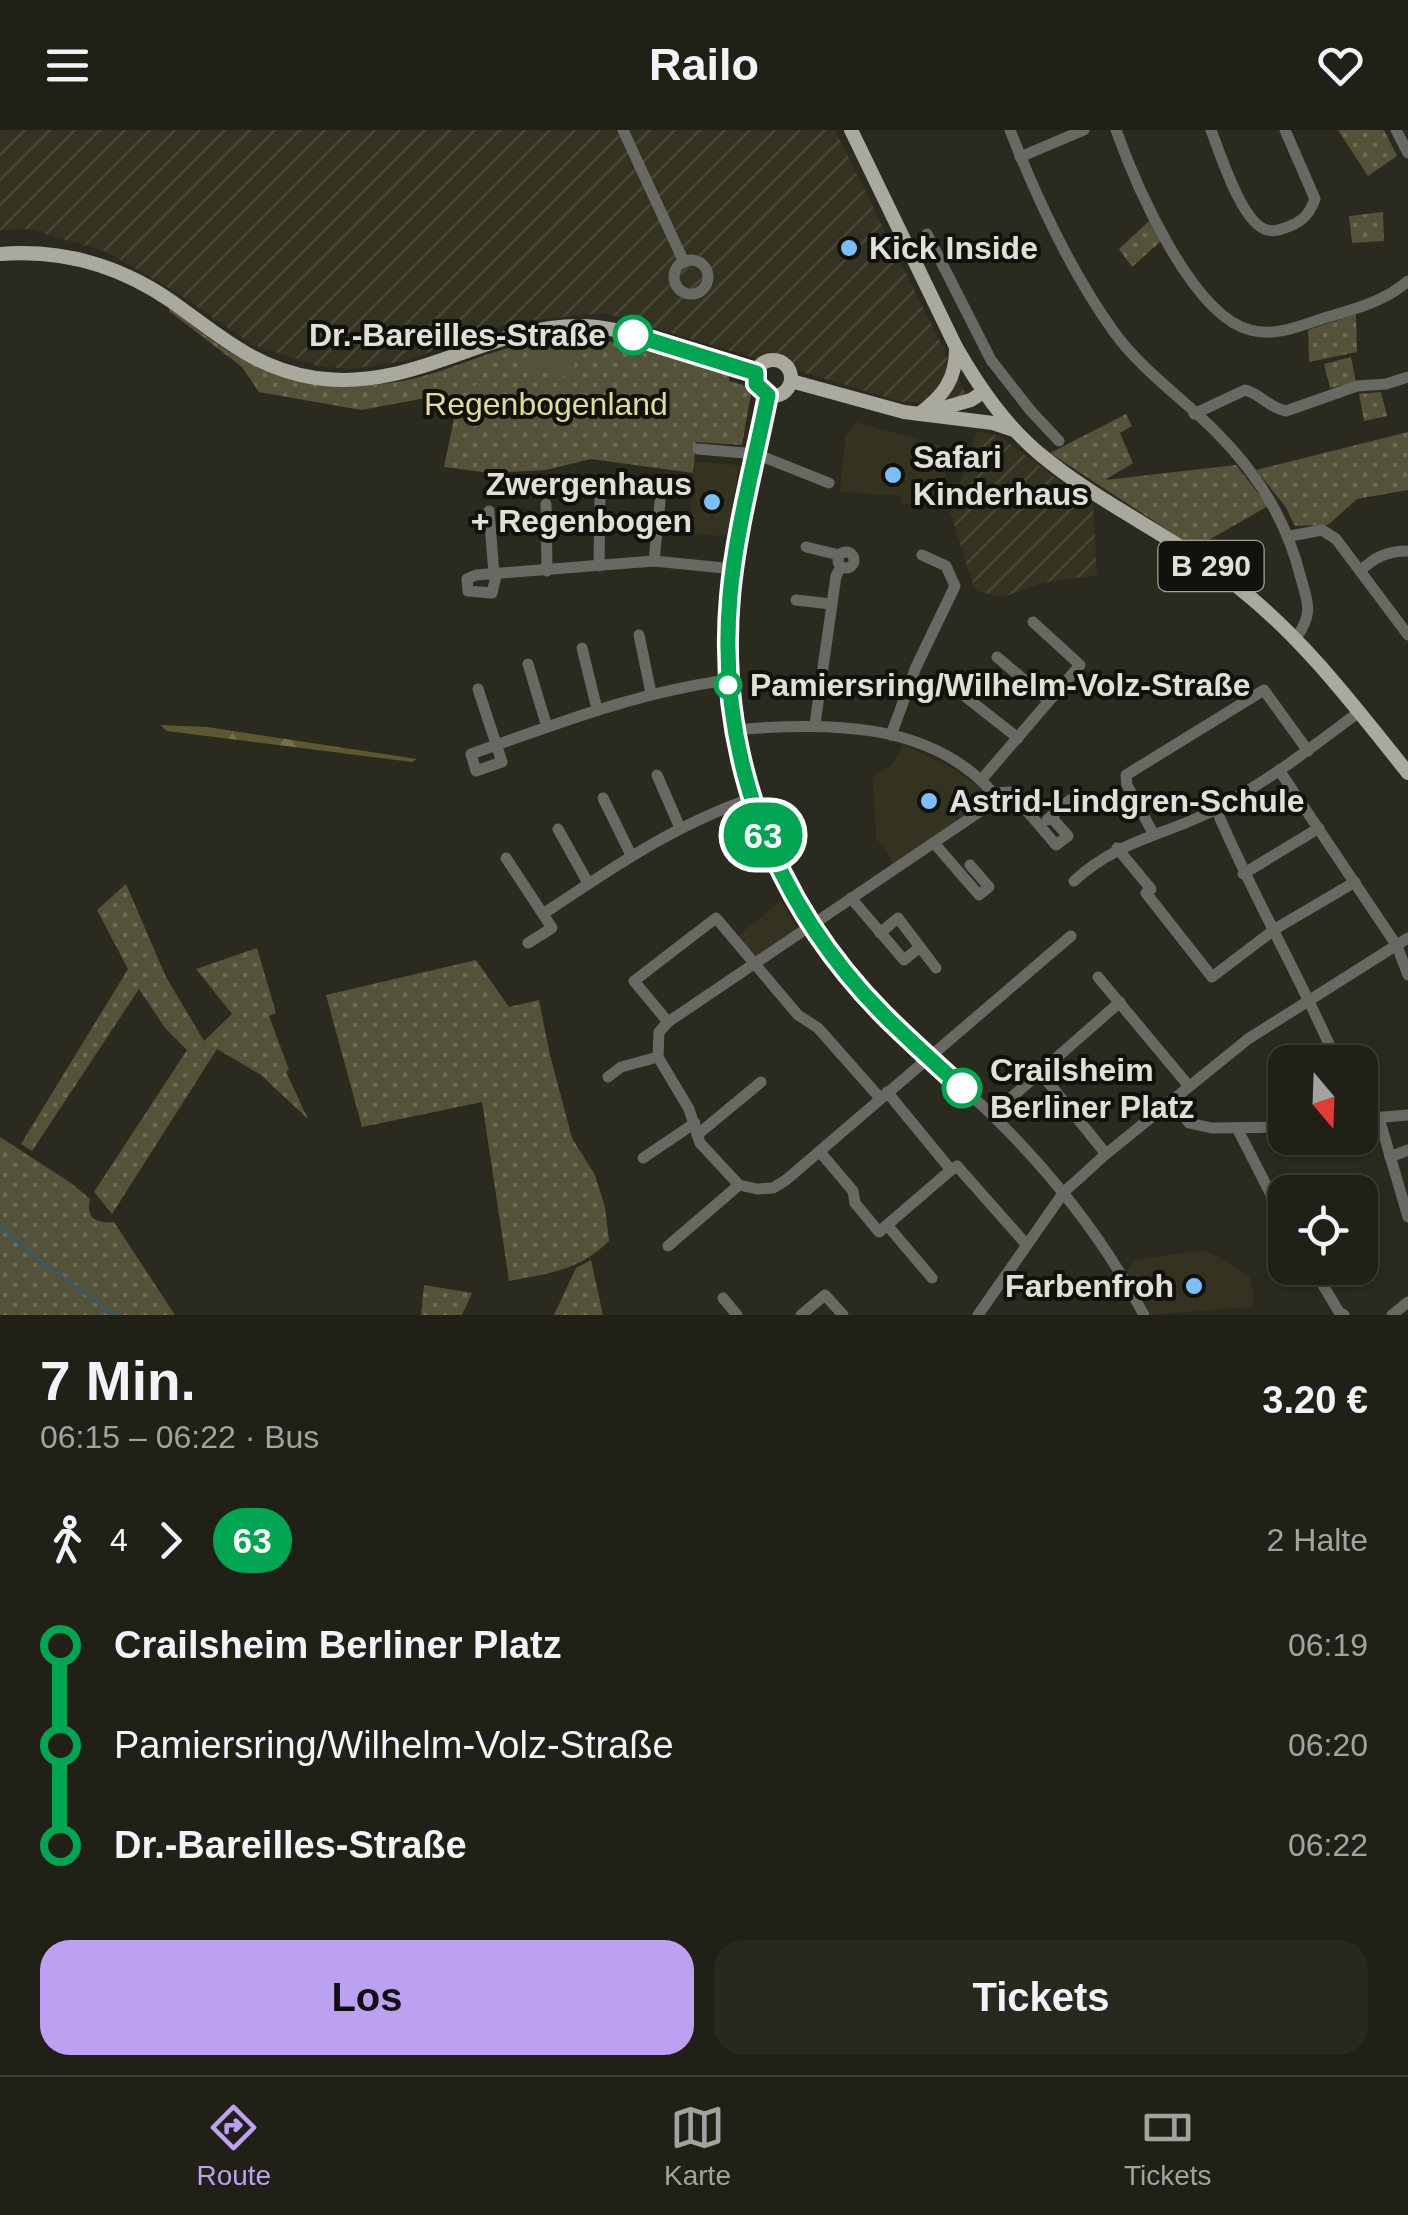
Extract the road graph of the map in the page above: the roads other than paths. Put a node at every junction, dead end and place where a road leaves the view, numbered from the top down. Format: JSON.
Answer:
{"nodes":[{"id":1,"x":623,"y":130,"type":"edge"},
{"id":2,"x":851,"y":130,"type":"edge"},
{"id":3,"x":1010,"y":130,"type":"edge"},
{"id":4,"x":1084,"y":130,"type":"edge"},
{"id":5,"x":1116,"y":130,"type":"edge"},
{"id":6,"x":1211,"y":130,"type":"edge"},
{"id":7,"x":1285,"y":130,"type":"edge"},
{"id":8,"x":1396,"y":130,"type":"edge"},
{"id":9,"x":1408,"y":153,"type":"edge"},
{"id":10,"x":1020,"y":156,"type":"junction"},
{"id":11,"x":927,"y":234,"type":"dead end"},
{"id":12,"x":0,"y":254,"type":"edge"},
{"id":13,"x":684,"y":262,"type":"dead end"},
{"id":14,"x":1408,"y":281,"type":"edge"},
{"id":15,"x":956,"y":347,"type":"junction"},
{"id":16,"x":756,"y":373,"type":"junction"},
{"id":17,"x":1408,"y":377,"type":"edge"},
{"id":18,"x":791,"y":382,"type":"junction"},
{"id":19,"x":1011,"y":384,"type":"junction"},
{"id":20,"x":768,"y":395,"type":"junction"},
{"id":21,"x":986,"y":396,"type":"junction"},
{"id":22,"x":919,"y":414,"type":"junction"},
{"id":23,"x":1194,"y":414,"type":"junction"},
{"id":24,"x":941,"y":417,"type":"junction"},
{"id":25,"x":1014,"y":430,"type":"junction"},
{"id":26,"x":1059,"y":441,"type":"dead end"},
{"id":27,"x":698,"y":449,"type":"dead end"},
{"id":28,"x":756,"y":454,"type":"junction"},
{"id":29,"x":830,"y":483,"type":"dead end"},
{"id":30,"x":600,"y":500,"type":"dead end"},
{"id":31,"x":660,"y":502,"type":"dead end"},
{"id":32,"x":546,"y":504,"type":"dead end"},
{"id":33,"x":489,"y":511,"type":"dead end"},
{"id":34,"x":1290,"y":536,"type":"junction"},
{"id":35,"x":806,"y":548,"type":"dead end"},
{"id":36,"x":1408,"y":550,"type":"edge"},
{"id":37,"x":922,"y":555,"type":"dead end"},
{"id":38,"x":654,"y":562,"type":"junction"},
{"id":39,"x":600,"y":566,"type":"junction"},
{"id":40,"x":734,"y":569,"type":"junction"},
{"id":41,"x":1360,"y":570,"type":"junction"},
{"id":42,"x":547,"y":571,"type":"junction"},
{"id":43,"x":796,"y":600,"type":"dead end"},
{"id":44,"x":831,"y":604,"type":"junction"},
{"id":45,"x":1033,"y":622,"type":"dead end"},
{"id":46,"x":1405,"y":626,"type":"edge"},
{"id":47,"x":639,"y":635,"type":"dead end"},
{"id":48,"x":1296,"y":638,"type":"junction"},
{"id":49,"x":582,"y":648,"type":"dead end"},
{"id":50,"x":997,"y":657,"type":"dead end"},
{"id":51,"x":528,"y":664,"type":"dead end"},
{"id":52,"x":728,"y":680,"type":"junction"},
{"id":53,"x":478,"y":689,"type":"dead end"},
{"id":54,"x":652,"y":693,"type":"junction"},
{"id":55,"x":968,"y":698,"type":"dead end"},
{"id":56,"x":1049,"y":701,"type":"junction"},
{"id":57,"x":597,"y":709,"type":"junction"},
{"id":58,"x":1359,"y":712,"type":"junction"},
{"id":59,"x":815,"y":724,"type":"junction"},
{"id":60,"x":548,"y":727,"type":"junction"},
{"id":61,"x":734,"y":730,"type":"junction"},
{"id":62,"x":891,"y":735,"type":"junction"},
{"id":63,"x":1018,"y":738,"type":"junction"},
{"id":64,"x":1308,"y":750,"type":"junction"},
{"id":65,"x":1279,"y":770,"type":"junction"},
{"id":66,"x":1408,"y":773,"type":"edge"},
{"id":67,"x":657,"y":775,"type":"dead end"},
{"id":68,"x":982,"y":780,"type":"junction"},
{"id":69,"x":993,"y":793,"type":"junction"},
{"id":70,"x":603,"y":798,"type":"dead end"},
{"id":71,"x":750,"y":799,"type":"junction"},
{"id":72,"x":1070,"y":800,"type":"dead end"},
{"id":73,"x":1216,"y":809,"type":"junction"},
{"id":74,"x":1051,"y":816,"type":"junction"},
{"id":75,"x":1040,"y":826,"type":"junction"},
{"id":76,"x":558,"y":828,"type":"dead end"},
{"id":77,"x":680,"y":828,"type":"junction"},
{"id":78,"x":1319,"y":828,"type":"junction"},
{"id":79,"x":1153,"y":833,"type":"junction"},
{"id":80,"x":934,"y":844,"type":"junction"},
{"id":81,"x":1118,"y":848,"type":"junction"},
{"id":82,"x":631,"y":855,"type":"junction"},
{"id":83,"x":982,"y":856,"type":"dead end"},
{"id":84,"x":506,"y":858,"type":"dead end"},
{"id":85,"x":1243,"y":874,"type":"junction"},
{"id":86,"x":1074,"y":881,"type":"dead end"},
{"id":87,"x":1354,"y":882,"type":"junction"},
{"id":88,"x":588,"y":883,"type":"junction"},
{"id":89,"x":851,"y":898,"type":"junction"},
{"id":90,"x":543,"y":914,"type":"junction"},
{"id":91,"x":810,"y":925,"type":"junction"},
{"id":92,"x":1275,"y":929,"type":"junction"},
{"id":93,"x":880,"y":933,"type":"junction"},
{"id":94,"x":1072,"y":936,"type":"dead end"},
{"id":95,"x":528,"y":942,"type":"dead end"},
{"id":96,"x":1402,"y":942,"type":"edge"},
{"id":97,"x":920,"y":947,"type":"junction"},
{"id":98,"x":754,"y":964,"type":"junction"},
{"id":99,"x":936,"y":968,"type":"dead end"},
{"id":100,"x":1408,"y":975,"type":"edge"},
{"id":101,"x":1098,"y":977,"type":"dead end"},
{"id":102,"x":1310,"y":1000,"type":"junction"},
{"id":103,"x":1120,"y":1002,"type":"junction"},
{"id":104,"x":668,"y":1022,"type":"junction"},
{"id":105,"x":1330,"y":1045,"type":"edge"},
{"id":106,"x":658,"y":1057,"type":"junction"},
{"id":107,"x":929,"y":1057,"type":"junction"},
{"id":108,"x":1040,"y":1072,"type":"junction"},
{"id":109,"x":608,"y":1077,"type":"dead end"},
{"id":110,"x":761,"y":1082,"type":"dead end"},
{"id":111,"x":1188,"y":1085,"type":"junction"},
{"id":112,"x":883,"y":1095,"type":"junction"},
{"id":113,"x":1172,"y":1100,"type":"junction"},
{"id":114,"x":1004,"y":1104,"type":"dead end"},
{"id":115,"x":1408,"y":1115,"type":"edge"},
{"id":116,"x":1379,"y":1118,"type":"joint"},
{"id":117,"x":1268,"y":1128,"type":"edge"},
{"id":118,"x":696,"y":1129,"type":"junction"},
{"id":119,"x":1238,"y":1130,"type":"junction"},
{"id":120,"x":1408,"y":1150,"type":"edge"},
{"id":121,"x":820,"y":1152,"type":"junction"},
{"id":122,"x":1106,"y":1154,"type":"junction"},
{"id":123,"x":1390,"y":1156,"type":"junction"},
{"id":124,"x":643,"y":1158,"type":"dead end"},
{"id":125,"x":951,"y":1170,"type":"junction"},
{"id":126,"x":738,"y":1185,"type":"junction"},
{"id":127,"x":1268,"y":1189,"type":"edge"},
{"id":128,"x":1064,"y":1192,"type":"junction"},
{"id":129,"x":1405,"y":1194,"type":"edge"},
{"id":130,"x":1408,"y":1217,"type":"edge"},
{"id":131,"x":887,"y":1225,"type":"junction"},
{"id":132,"x":1026,"y":1244,"type":"junction"},
{"id":133,"x":668,"y":1246,"type":"dead end"},
{"id":134,"x":932,"y":1278,"type":"dead end"},
{"id":135,"x":1323,"y":1285,"type":"edge"},
{"id":136,"x":723,"y":1298,"type":"dead end"},
{"id":137,"x":1408,"y":1302,"type":"edge"},
{"id":138,"x":1340,"y":1314,"type":"edge"},
{"id":139,"x":737,"y":1315,"type":"edge"},
{"id":140,"x":801,"y":1315,"type":"edge"},
{"id":141,"x":843,"y":1315,"type":"edge"},
{"id":142,"x":978,"y":1315,"type":"edge"},
{"id":143,"x":1144,"y":1315,"type":"edge"},
{"id":144,"x":1392,"y":1315,"type":"edge"}],
"edges":[{"from":1,"to":13,"type":"street"},
{"from":2,"to":15,"type":"main road","number":"B 290"},
{"from":3,"to":10,"type":"street"},
{"from":4,"to":10,"type":"street"},
{"from":5,"to":14,"type":"street"},
{"from":6,"to":7,"type":"street"},
{"from":8,"to":9,"type":"street"},
{"from":10,"to":23,"type":"street"},
{"from":11,"to":19,"type":"street"},
{"from":12,"to":16,"type":"main road"},
{"from":15,"to":21,"type":"main road","number":"B 290"},
{"from":15,"to":22,"type":"main road"},
{"from":16,"to":18,"type":"main road"},
{"from":16,"to":20,"type":"main road"},
{"from":17,"to":23,"type":"street"},
{"from":18,"to":20,"type":"main road"},
{"from":18,"to":22,"type":"main road"},
{"from":19,"to":21,"type":"street"},
{"from":19,"to":26,"type":"street"},
{"from":20,"to":28,"type":"street"},
{"from":21,"to":22,"type":"main road"},
{"from":21,"to":24,"type":"main road"},
{"from":21,"to":25,"type":"main road","number":"B 290"},
{"from":22,"to":24,"type":"main road"},
{"from":23,"to":34,"type":"street"},
{"from":24,"to":25,"type":"main road"},
{"from":25,"to":48,"type":"main road","number":"B 290"},
{"from":27,"to":28,"type":"street"},
{"from":28,"to":29,"type":"street"},
{"from":28,"to":40,"type":"street"},
{"from":30,"to":39,"type":"street"},
{"from":31,"to":38,"type":"street"},
{"from":32,"to":42,"type":"street"},
{"from":33,"to":42,"type":"street"},
{"from":34,"to":41,"type":"street"},
{"from":34,"to":48,"type":"street"},
{"from":35,"to":44,"type":"street"},
{"from":36,"to":41,"type":"street"},
{"from":37,"to":62,"type":"street"},
{"from":38,"to":39,"type":"street"},
{"from":38,"to":40,"type":"street"},
{"from":39,"to":42,"type":"street"},
{"from":40,"to":52,"type":"street"},
{"from":41,"to":46,"type":"street"},
{"from":43,"to":44,"type":"street"},
{"from":44,"to":59,"type":"street"},
{"from":45,"to":56,"type":"street"},
{"from":47,"to":54,"type":"street"},
{"from":48,"to":58,"type":"main road","number":"B 290"},
{"from":49,"to":57,"type":"street"},
{"from":50,"to":56,"type":"street"},
{"from":51,"to":60,"type":"street"},
{"from":52,"to":54,"type":"street"},
{"from":52,"to":61,"type":"street"},
{"from":53,"to":60,"type":"street"},
{"from":54,"to":57,"type":"street"},
{"from":55,"to":63,"type":"street"},
{"from":56,"to":63,"type":"street"},
{"from":57,"to":60,"type":"street"},
{"from":58,"to":64,"type":"street"},
{"from":58,"to":66,"type":"main road","number":"B 290"},
{"from":59,"to":61,"type":"street"},
{"from":59,"to":62,"type":"street"},
{"from":61,"to":71,"type":"street"},
{"from":62,"to":68,"type":"street"},
{"from":63,"to":68,"type":"street"},
{"from":64,"to":65,"type":"street"},
{"from":64,"to":79,"type":"street"},
{"from":65,"to":73,"type":"street"},
{"from":65,"to":78,"type":"street"},
{"from":67,"to":77,"type":"street"},
{"from":68,"to":69,"type":"street"},
{"from":69,"to":75,"type":"street"},
{"from":69,"to":80,"type":"street"},
{"from":70,"to":82,"type":"street"},
{"from":71,"to":77,"type":"street"},
{"from":71,"to":91,"type":"street"},
{"from":72,"to":74,"type":"street"},
{"from":73,"to":79,"type":"street"},
{"from":73,"to":85,"type":"street"},
{"from":74,"to":75,"type":"street"},
{"from":74,"to":75,"type":"street"},
{"from":76,"to":88,"type":"street"},
{"from":77,"to":82,"type":"street"},
{"from":78,"to":85,"type":"street"},
{"from":78,"to":87,"type":"street"},
{"from":79,"to":81,"type":"street"},
{"from":80,"to":83,"type":"street"},
{"from":80,"to":89,"type":"street"},
{"from":81,"to":86,"type":"street"},
{"from":81,"to":92,"type":"street"},
{"from":82,"to":88,"type":"street"},
{"from":84,"to":90,"type":"street"},
{"from":85,"to":92,"type":"street"},
{"from":87,"to":92,"type":"street"},
{"from":87,"to":96,"type":"street"},
{"from":88,"to":90,"type":"street"},
{"from":89,"to":91,"type":"street"},
{"from":89,"to":93,"type":"street"},
{"from":90,"to":95,"type":"street"},
{"from":91,"to":98,"type":"street"},
{"from":91,"to":107,"type":"street"},
{"from":92,"to":102,"type":"street"},
{"from":93,"to":97,"type":"street"},
{"from":93,"to":97,"type":"street"},
{"from":94,"to":107,"type":"street"},
{"from":96,"to":100,"type":"street"},
{"from":96,"to":102,"type":"street"},
{"from":97,"to":99,"type":"street"},
{"from":98,"to":104,"type":"street"},
{"from":98,"to":104,"type":"street"},
{"from":98,"to":112,"type":"street"},
{"from":101,"to":103,"type":"street"},
{"from":102,"to":105,"type":"street"},
{"from":102,"to":111,"type":"street"},
{"from":103,"to":108,"type":"street"},
{"from":103,"to":111,"type":"street"},
{"from":104,"to":106,"type":"street"},
{"from":106,"to":109,"type":"street"},
{"from":106,"to":118,"type":"street"},
{"from":107,"to":112,"type":"street"},
{"from":107,"to":128,"type":"street"},
{"from":108,"to":114,"type":"street"},
{"from":108,"to":122,"type":"street"},
{"from":110,"to":118,"type":"street"},
{"from":111,"to":113,"type":"street"},
{"from":112,"to":121,"type":"street"},
{"from":112,"to":125,"type":"street"},
{"from":113,"to":119,"type":"street"},
{"from":113,"to":122,"type":"street"},
{"from":115,"to":116,"type":"street"},
{"from":116,"to":123,"type":"street"},
{"from":117,"to":119,"type":"street"},
{"from":118,"to":124,"type":"street"},
{"from":118,"to":126,"type":"street"},
{"from":119,"to":127,"type":"street"},
{"from":120,"to":123,"type":"street"},
{"from":121,"to":126,"type":"street"},
{"from":121,"to":131,"type":"street"},
{"from":122,"to":128,"type":"street"},
{"from":123,"to":129,"type":"street"},
{"from":125,"to":131,"type":"street"},
{"from":125,"to":132,"type":"street"},
{"from":126,"to":133,"type":"street"},
{"from":128,"to":132,"type":"street"},
{"from":128,"to":143,"type":"street"},
{"from":129,"to":130,"type":"street"},
{"from":131,"to":134,"type":"street"},
{"from":132,"to":142,"type":"street"},
{"from":135,"to":138,"type":"street"},
{"from":136,"to":139,"type":"street"},
{"from":137,"to":144,"type":"street"},
{"from":140,"to":141,"type":"street"}]}
